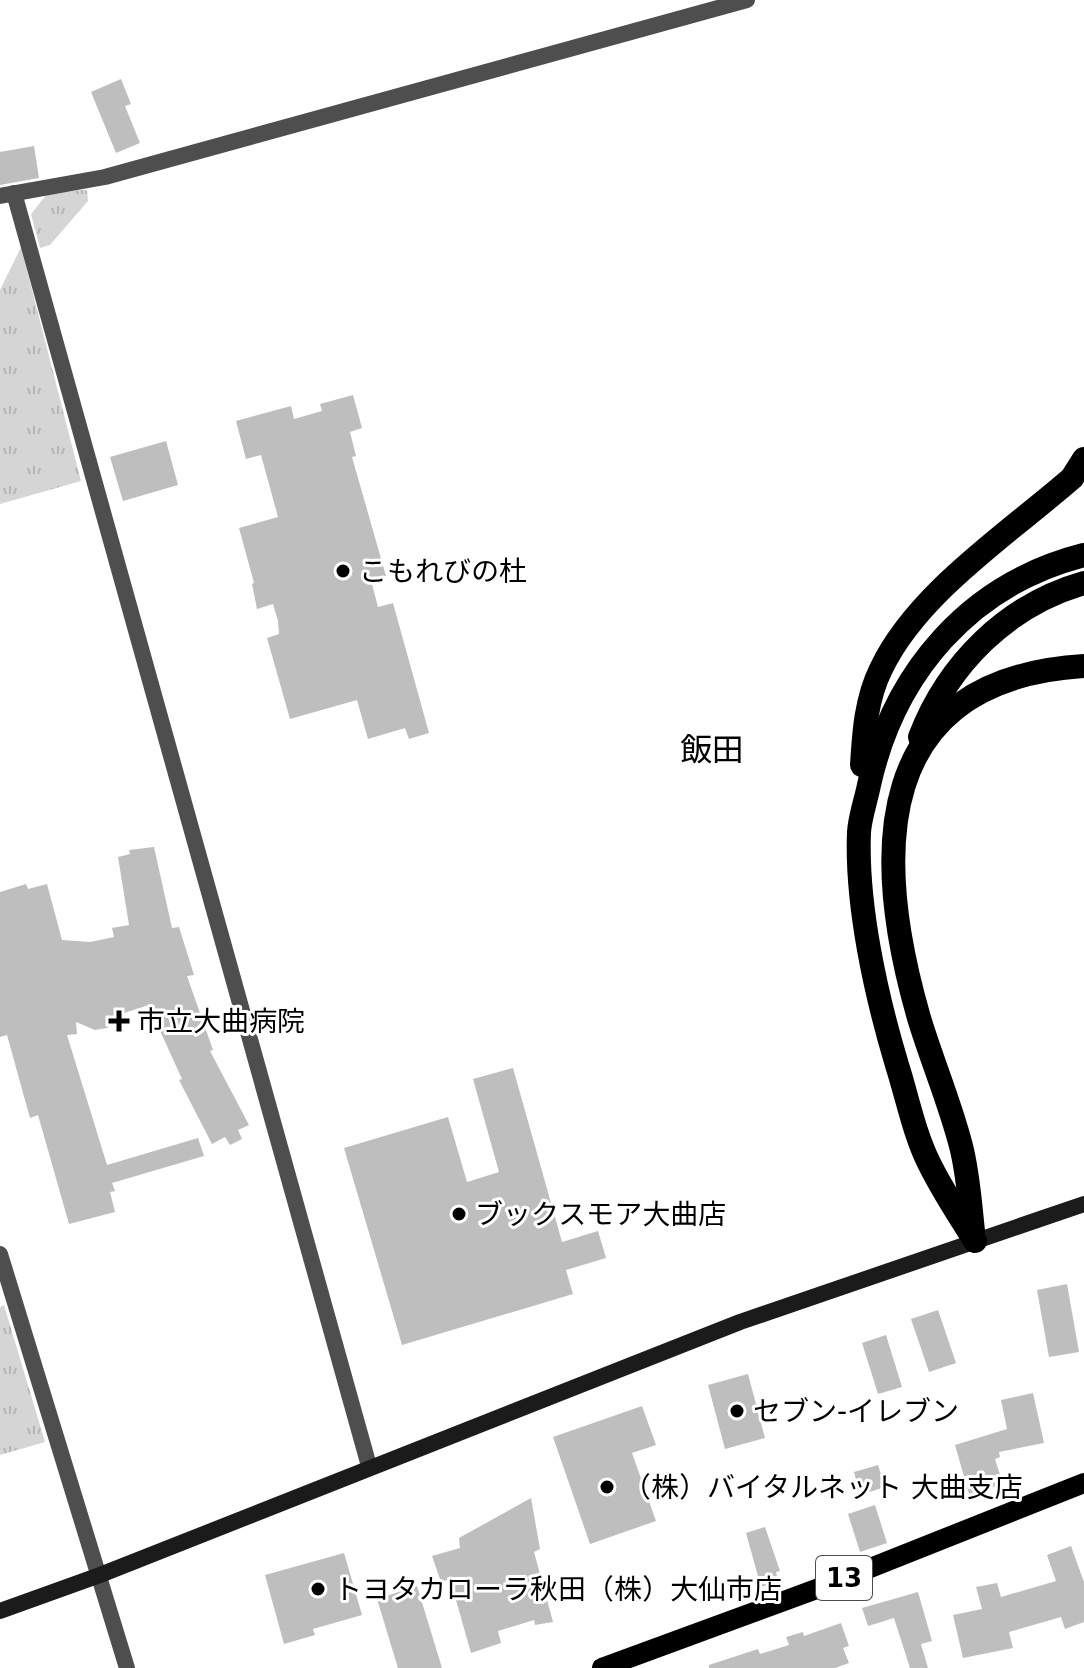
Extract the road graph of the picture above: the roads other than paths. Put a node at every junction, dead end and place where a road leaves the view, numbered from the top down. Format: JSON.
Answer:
{"nodes":[{"id":1,"x":747,"y":0,"type":"edge"},
{"id":2,"x":7,"y":194,"type":"edge"},
{"id":3,"x":1084,"y":459,"type":"edge"},
{"id":4,"x":1084,"y":555,"type":"edge"},
{"id":5,"x":1084,"y":583,"type":"edge"},
{"id":6,"x":1084,"y":666,"type":"edge"},
{"id":7,"x":911,"y":761,"type":"junction"},
{"id":8,"x":859,"y":831,"type":"junction"},
{"id":9,"x":1084,"y":1204,"type":"edge"},
{"id":10,"x":975,"y":1241,"type":"junction"},
{"id":11,"x":0,"y":1254,"type":"edge"},
{"id":12,"x":369,"y":1466,"type":"junction"},
{"id":13,"x":1084,"y":1483,"type":"edge"},
{"id":14,"x":100,"y":1575,"type":"junction"},
{"id":15,"x":0,"y":1611,"type":"edge"},
{"id":16,"x":611,"y":1667,"type":"edge"},
{"id":17,"x":127,"y":1668,"type":"edge"}],
"edges":[{"from":1,"to":2,"type":"street"},
{"from":2,"to":12,"type":"street"},
{"from":3,"to":8,"type":"highway"},
{"from":4,"to":8,"type":"highway"},
{"from":5,"to":7,"type":"highway"},
{"from":6,"to":7,"type":"highway"},
{"from":7,"to":10,"type":"highway"},
{"from":8,"to":10,"type":"highway"},
{"from":9,"to":10,"type":"street"},
{"from":10,"to":12,"type":"street"},
{"from":11,"to":14,"type":"street"},
{"from":12,"to":14,"type":"street"},
{"from":13,"to":16,"type":"main road","number":"13"},
{"from":14,"to":15,"type":"street"},
{"from":14,"to":17,"type":"street"}]}
